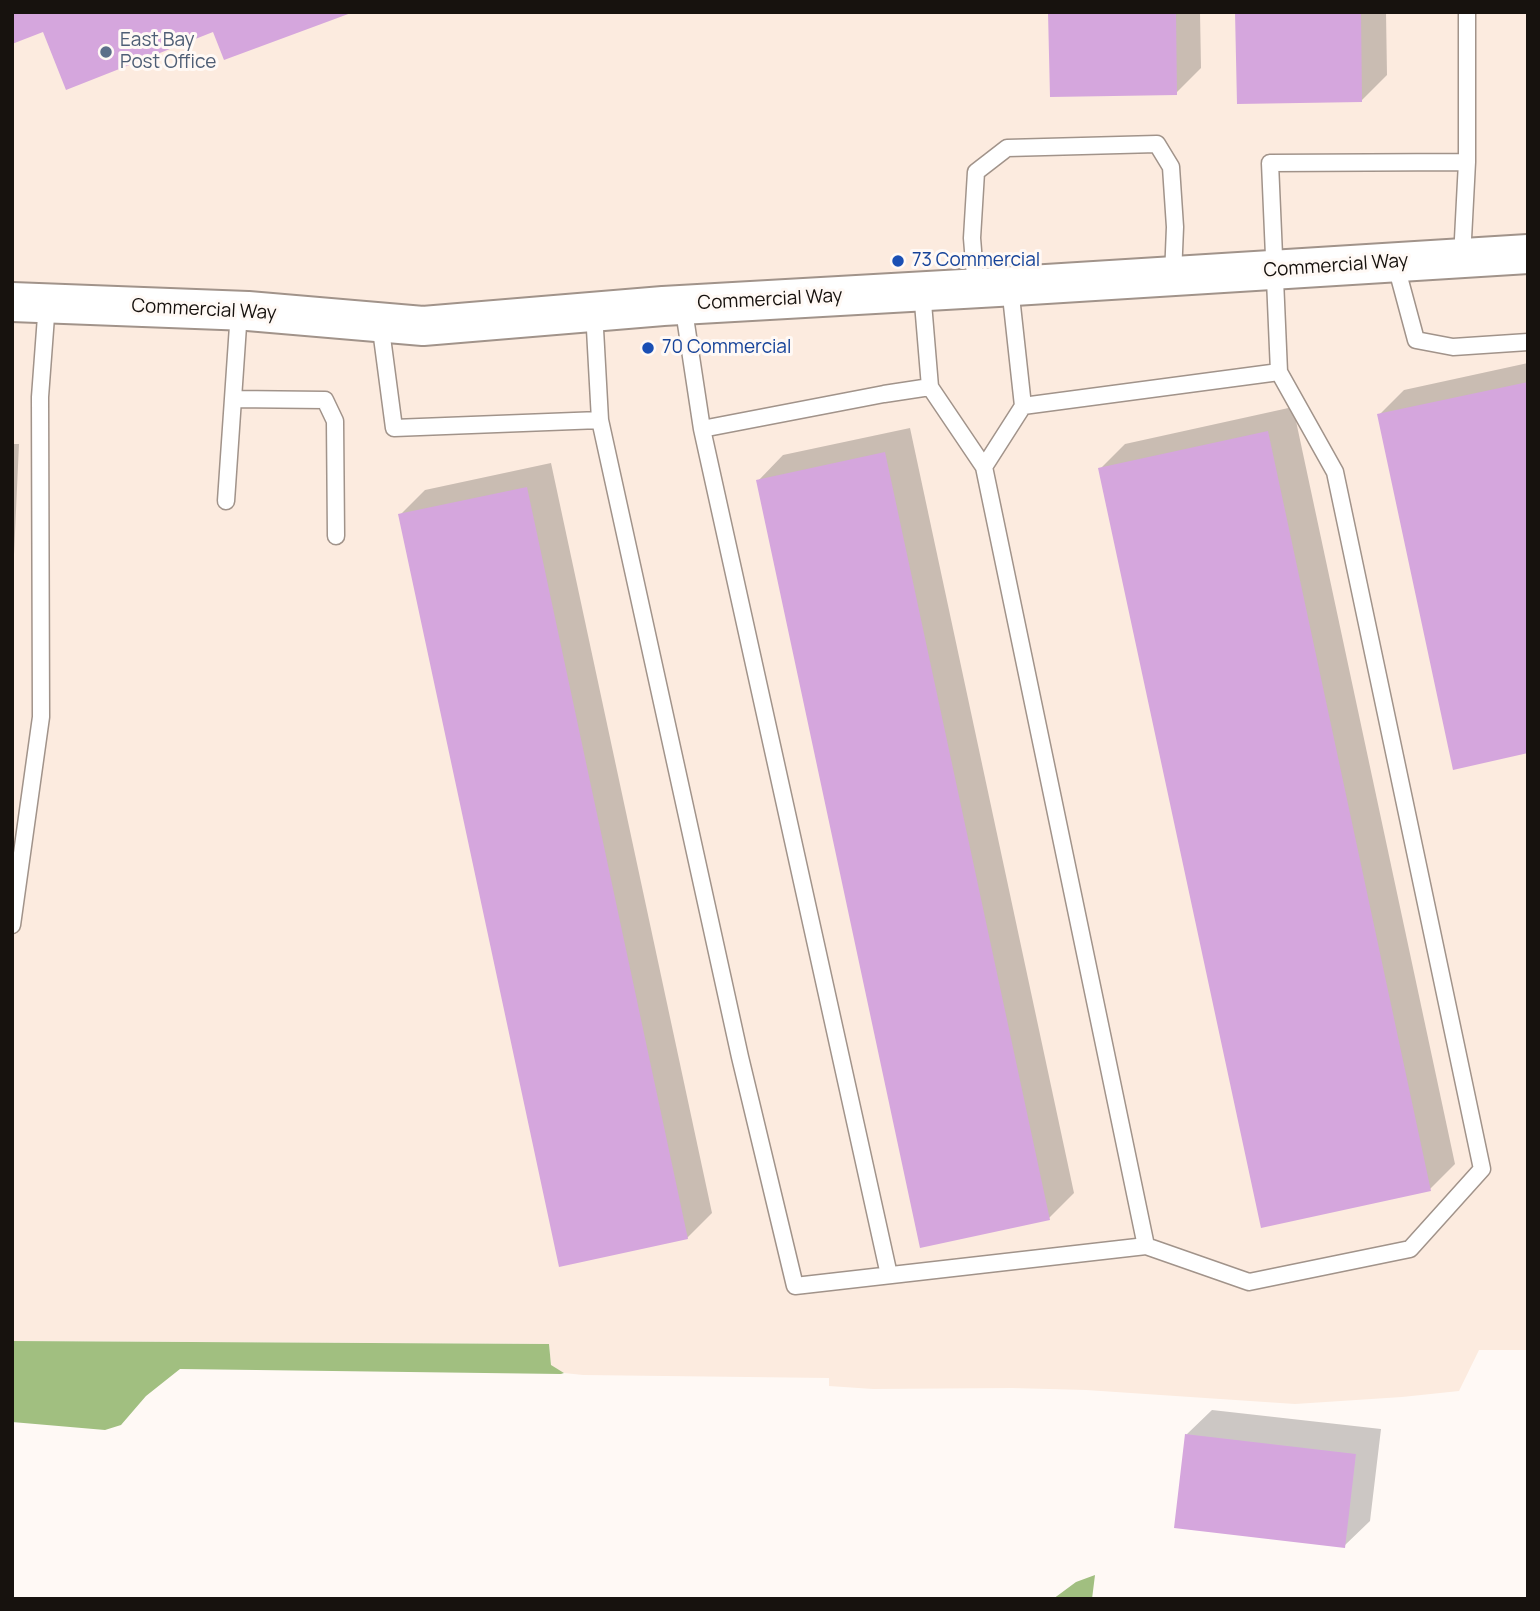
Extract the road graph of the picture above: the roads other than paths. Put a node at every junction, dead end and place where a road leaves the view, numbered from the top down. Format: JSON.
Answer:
{"nodes":[{"id":1,"x":1468,"y":12,"type":"edge"},
{"id":2,"x":1467,"y":162,"type":"junction"},
{"id":3,"x":1528,"y":254,"type":"edge"},
{"id":4,"x":1462,"y":258,"type":"junction"},
{"id":5,"x":1395,"y":262,"type":"junction"},
{"id":6,"x":1274,"y":270,"type":"junction"},
{"id":7,"x":1173,"y":276,"type":"junction"},
{"id":8,"x":993,"y":287,"type":"junction"},
{"id":9,"x":922,"y":291,"type":"junction"},
{"id":10,"x":29,"y":302,"type":"edge"},
{"id":11,"x":683,"y":304,"type":"junction"},
{"id":12,"x":239,"y":311,"type":"junction"},
{"id":13,"x":594,"y":311,"type":"junction"},
{"id":14,"x":380,"y":322,"type":"junction"},
{"id":15,"x":1528,"y":342,"type":"edge"},
{"id":16,"x":1279,"y":372,"type":"junction"},
{"id":17,"x":930,"y":387,"type":"junction"},
{"id":18,"x":233,"y":399,"type":"junction"},
{"id":19,"x":1024,"y":406,"type":"junction"},
{"id":20,"x":600,"y":419,"type":"junction"},
{"id":21,"x":702,"y":429,"type":"junction"},
{"id":22,"x":984,"y":467,"type":"junction"},
{"id":23,"x":226,"y":501,"type":"dead end"},
{"id":24,"x":336,"y":536,"type":"dead end"},
{"id":25,"x":12,"y":925,"type":"edge"},
{"id":26,"x":1146,"y":1246,"type":"junction"},
{"id":27,"x":889,"y":1275,"type":"junction"}],
"edges":[{"from":1,"to":2,"type":"lane"},
{"from":2,"to":4,"type":"lane"},
{"from":2,"to":6,"type":"lane"},
{"from":3,"to":4,"type":"street","name":"Commercial Way"},
{"from":4,"to":5,"type":"street","name":"Commercial Way"},
{"from":5,"to":6,"type":"street","name":"Commercial Way"},
{"from":5,"to":15,"type":"lane"},
{"from":6,"to":7,"type":"street","name":"Commercial Way"},
{"from":6,"to":16,"type":"lane"},
{"from":7,"to":8,"type":"street","name":"Commercial Way"},
{"from":7,"to":8,"type":"lane"},
{"from":8,"to":9,"type":"street","name":"Commercial Way"},
{"from":8,"to":19,"type":"lane"},
{"from":9,"to":11,"type":"street","name":"Commercial Way"},
{"from":9,"to":17,"type":"lane"},
{"from":10,"to":12,"type":"street","name":"Commercial Way"},
{"from":10,"to":25,"type":"lane"},
{"from":11,"to":13,"type":"street","name":"Commercial Way"},
{"from":11,"to":21,"type":"lane"},
{"from":12,"to":14,"type":"street","name":"Commercial Way"},
{"from":12,"to":18,"type":"lane"},
{"from":13,"to":14,"type":"street","name":"Commercial Way"},
{"from":13,"to":20,"type":"lane"},
{"from":14,"to":20,"type":"lane"},
{"from":16,"to":19,"type":"lane"},
{"from":16,"to":26,"type":"lane"},
{"from":17,"to":21,"type":"lane"},
{"from":17,"to":22,"type":"lane"},
{"from":18,"to":23,"type":"lane"},
{"from":18,"to":24,"type":"lane"},
{"from":19,"to":22,"type":"lane"},
{"from":20,"to":27,"type":"lane"},
{"from":21,"to":27,"type":"lane"},
{"from":22,"to":26,"type":"lane"},
{"from":26,"to":27,"type":"lane"}]}
